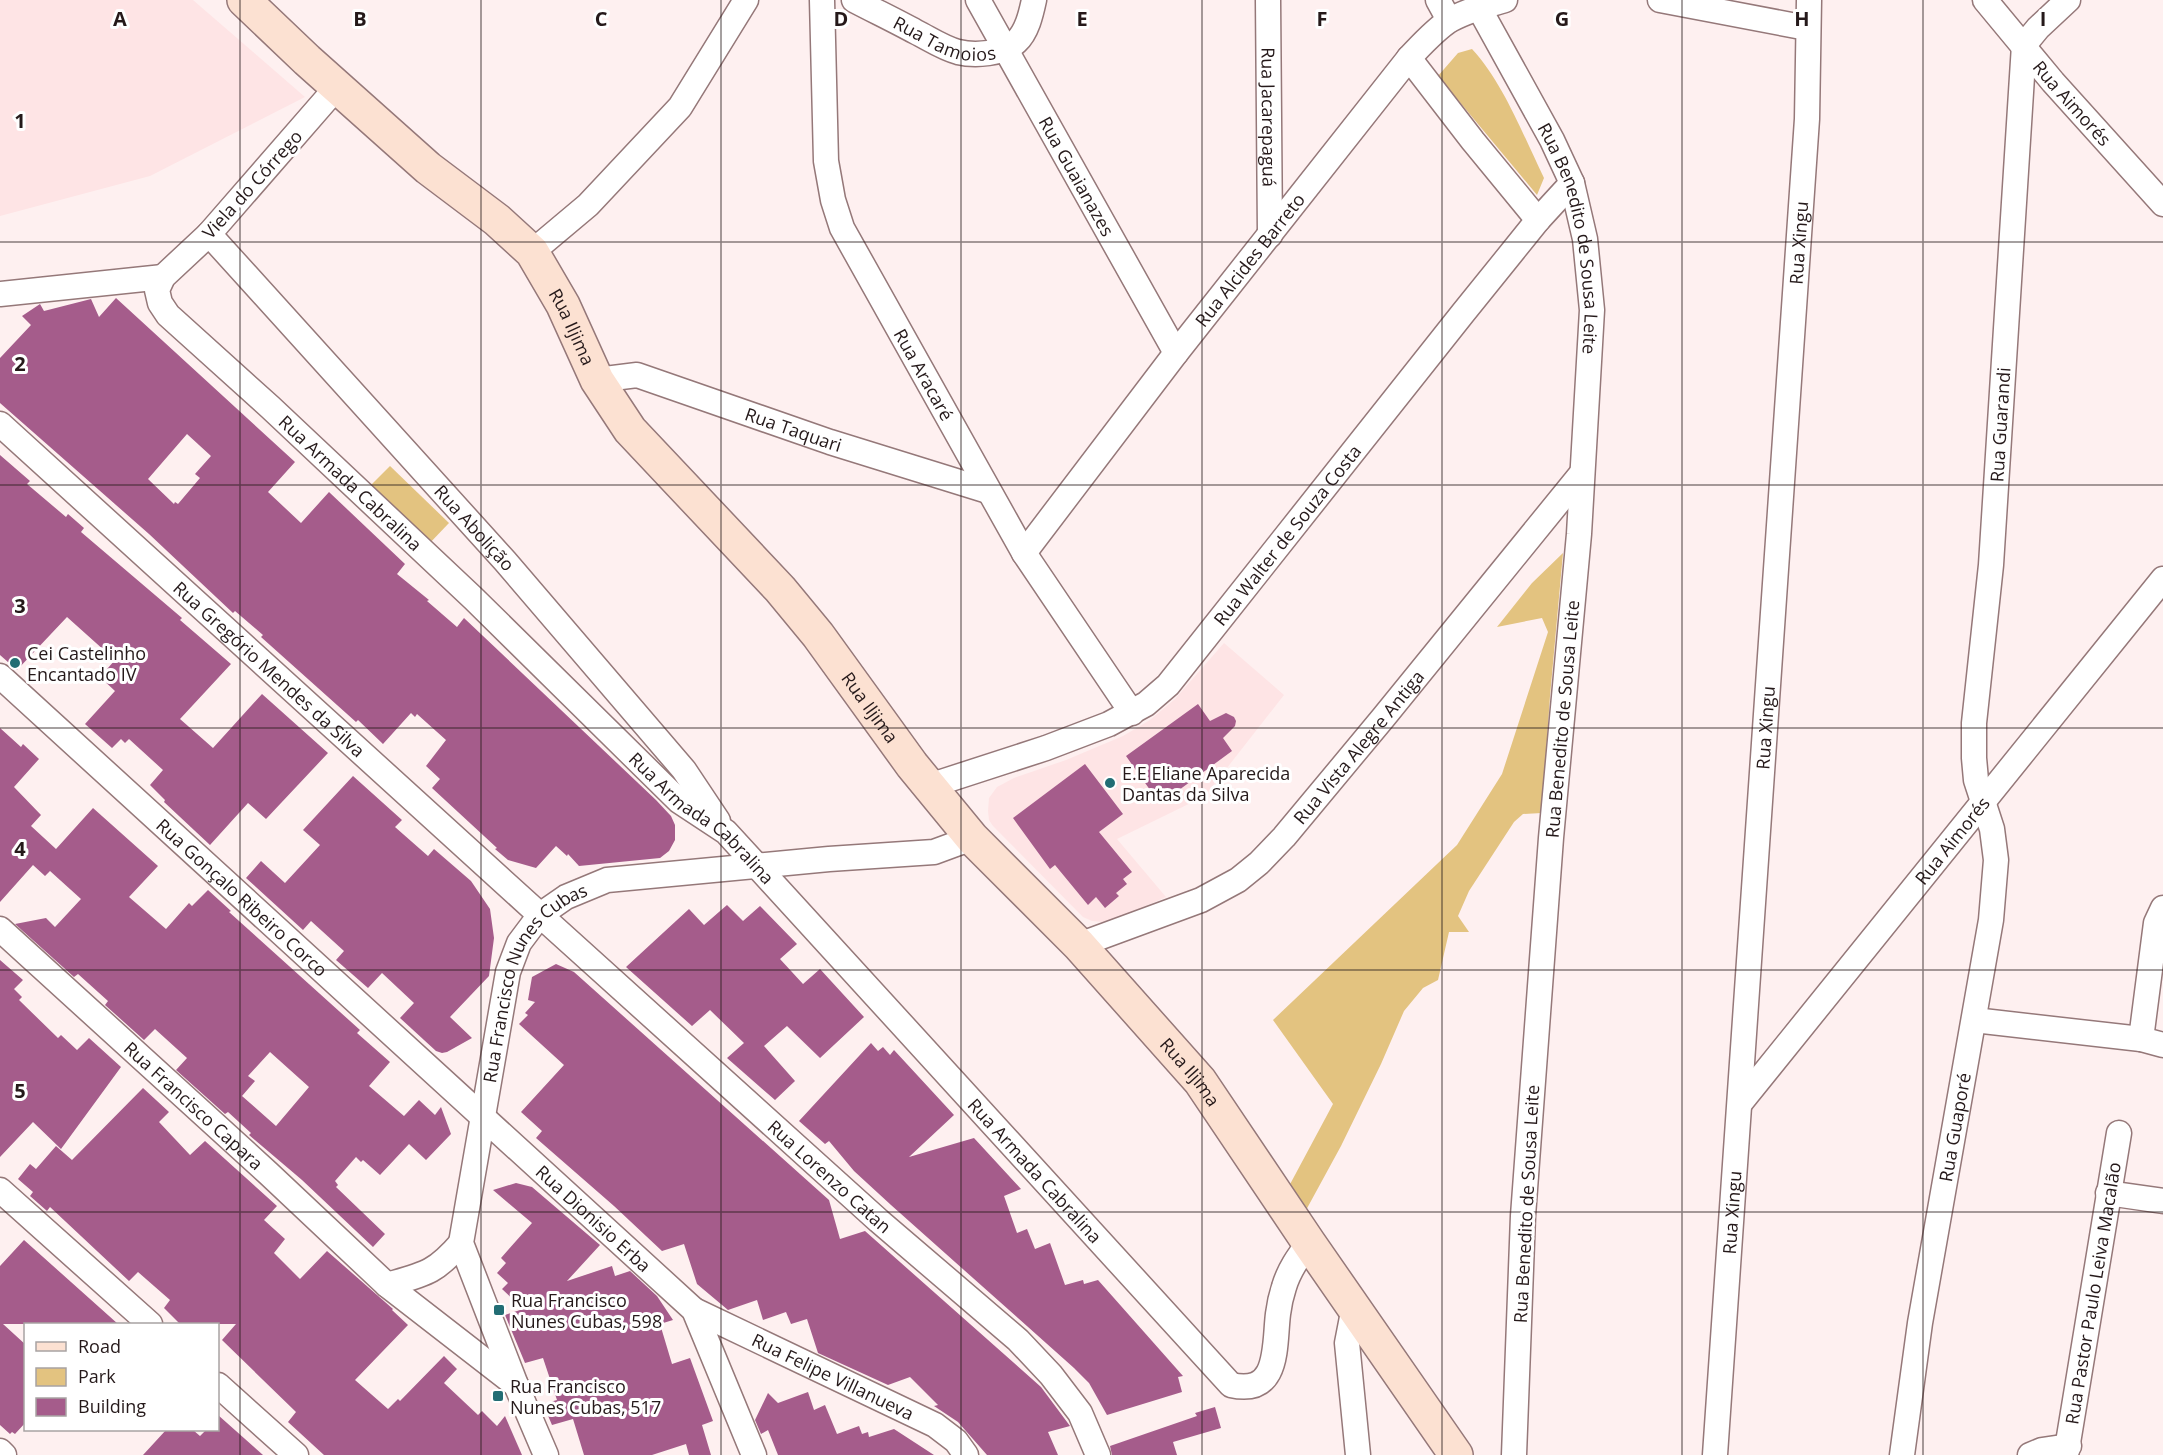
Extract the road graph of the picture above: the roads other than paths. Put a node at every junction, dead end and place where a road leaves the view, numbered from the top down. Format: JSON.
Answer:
{"nodes":[{"id":1,"x":244,"y":0,"type":"edge"},
{"id":2,"x":746,"y":0,"type":"edge"},
{"id":3,"x":822,"y":0,"type":"edge"},
{"id":4,"x":854,"y":0,"type":"edge"},
{"id":5,"x":978,"y":0,"type":"edge"},
{"id":6,"x":1034,"y":0,"type":"edge"},
{"id":7,"x":1269,"y":0,"type":"edge"},
{"id":8,"x":1505,"y":0,"type":"edge"},
{"id":9,"x":1660,"y":0,"type":"edge"},
{"id":10,"x":1809,"y":0,"type":"edge"},
{"id":11,"x":1985,"y":0,"type":"edge"},
{"id":12,"x":2068,"y":0,"type":"edge"},
{"id":13,"x":1479,"y":8,"type":"junction"},
{"id":14,"x":1443,"y":10,"type":"edge"},
{"id":15,"x":1807,"y":28,"type":"junction"},
{"id":16,"x":2024,"y":45,"type":"junction"},
{"id":17,"x":1007,"y":48,"type":"junction"},
{"id":18,"x":1409,"y":58,"type":"junction"},
{"id":19,"x":337,"y":87,"type":"junction"},
{"id":20,"x":1572,"y":183,"type":"junction"},
{"id":21,"x":2163,"y":204,"type":"edge"},
{"id":22,"x":1538,"y":220,"type":"junction"},
{"id":23,"x":209,"y":234,"type":"junction"},
{"id":24,"x":1270,"y":235,"type":"junction"},
{"id":25,"x":532,"y":252,"type":"junction"},
{"id":26,"x":163,"y":277,"type":"junction"},
{"id":27,"x":0,"y":294,"type":"edge"},
{"id":28,"x":1176,"y":353,"type":"junction"},
{"id":29,"x":597,"y":380,"type":"junction"},
{"id":30,"x":0,"y":424,"type":"edge"},
{"id":31,"x":1582,"y":473,"type":"junction"},
{"id":32,"x":988,"y":491,"type":"junction"},
{"id":33,"x":1024,"y":552,"type":"junction"},
{"id":34,"x":2163,"y":579,"type":"edge"},
{"id":35,"x":0,"y":676,"type":"edge"},
{"id":36,"x":1132,"y":712,"type":"junction"},
{"id":37,"x":929,"y":786,"type":"junction"},
{"id":38,"x":1984,"y":802,"type":"junction"},
{"id":39,"x":726,"y":832,"type":"junction"},
{"id":40,"x":972,"y":838,"type":"junction"},
{"id":41,"x":759,"y":867,"type":"junction"},
{"id":42,"x":2163,"y":908,"type":"edge"},
{"id":43,"x":540,"y":915,"type":"junction"},
{"id":44,"x":0,"y":929,"type":"edge"},
{"id":45,"x":1079,"y":945,"type":"junction"},
{"id":46,"x":1974,"y":1020,"type":"junction"},
{"id":47,"x":2152,"y":1042,"type":"edge"},
{"id":48,"x":1741,"y":1102,"type":"junction"},
{"id":49,"x":484,"y":1118,"type":"junction"},
{"id":50,"x":2119,"y":1133,"type":"dead end"},
{"id":51,"x":0,"y":1190,"type":"edge"},
{"id":52,"x":2108,"y":1193,"type":"junction"},
{"id":53,"x":2162,"y":1203,"type":"edge"},
{"id":54,"x":461,"y":1243,"type":"junction"},
{"id":55,"x":1309,"y":1243,"type":"junction"},
{"id":56,"x":387,"y":1286,"type":"junction"},
{"id":57,"x":1353,"y":1306,"type":"junction"},
{"id":58,"x":694,"y":1310,"type":"junction"},
{"id":59,"x":149,"y":1323,"type":"edge"},
{"id":60,"x":516,"y":1385,"type":"junction"},
{"id":61,"x":219,"y":1386,"type":"edge"},
{"id":62,"x":0,"y":1451,"type":"edge"},
{"id":63,"x":2068,"y":1451,"type":"edge"},
{"id":64,"x":4,"y":1455,"type":"edge"},
{"id":65,"x":296,"y":1455,"type":"edge"},
{"id":66,"x":546,"y":1455,"type":"edge"},
{"id":67,"x":754,"y":1455,"type":"edge"},
{"id":68,"x":966,"y":1455,"type":"edge"},
{"id":69,"x":1098,"y":1455,"type":"edge"},
{"id":70,"x":1358,"y":1455,"type":"edge"},
{"id":71,"x":1456,"y":1455,"type":"edge"},
{"id":72,"x":1514,"y":1455,"type":"edge"},
{"id":73,"x":1715,"y":1455,"type":"edge"},
{"id":74,"x":1902,"y":1455,"type":"edge"},
{"id":75,"x":2030,"y":1455,"type":"edge"}],
"edges":[{"from":1,"to":19,"type":"main road","name":"Rua Iljima"},
{"from":2,"to":25,"type":"street"},
{"from":3,"to":32,"type":"street","name":"Rua Aracaré"},
{"from":4,"to":17,"type":"street","name":"Rua Tamoios"},
{"from":5,"to":17,"type":"street","name":"Rua Guaianazes"},
{"from":6,"to":17,"type":"street"},
{"from":7,"to":24,"type":"street","name":"Rua Jacarepaguá"},
{"from":8,"to":13,"type":"street","name":"Rua Alcides Barreto"},
{"from":9,"to":15,"type":"street"},
{"from":10,"to":15,"type":"street","name":"Rua Xingu"},
{"from":11,"to":16,"type":"street","name":"Rua Aimorés"},
{"from":12,"to":16,"type":"street"},
{"from":13,"to":14,"type":"street","name":"Rua Alcides Barreto"},
{"from":13,"to":20,"type":"street","name":"Rua Benedito de Sousa Leite"},
{"from":14,"to":18,"type":"street","name":"Rua Alcides Barreto"},
{"from":15,"to":48,"type":"street","name":"Rua Xingu"},
{"from":16,"to":21,"type":"street","name":"Rua Aimorés"},
{"from":16,"to":38,"type":"street","name":"Rua Guarandi"},
{"from":17,"to":28,"type":"street","name":"Rua Guaianazes"},
{"from":18,"to":22,"type":"street"},
{"from":18,"to":24,"type":"street","name":"Rua Alcides Barreto"},
{"from":19,"to":23,"type":"street","name":"Viela do Córrego"},
{"from":19,"to":25,"type":"main road","name":"Rua Iljima"},
{"from":20,"to":22,"type":"street","name":"Rua Walter de Souza Costa"},
{"from":20,"to":31,"type":"street","name":"Rua Benedito de Sousa Leite"},
{"from":22,"to":36,"type":"street","name":"Rua Walter de Souza Costa"},
{"from":23,"to":26,"type":"street","name":"Viela do Córrego"},
{"from":23,"to":39,"type":"street","name":"Rua Abolição"},
{"from":24,"to":28,"type":"street","name":"Rua Alcides Barreto"},
{"from":25,"to":29,"type":"main road","name":"Rua Iljima"},
{"from":26,"to":27,"type":"street"},
{"from":26,"to":39,"type":"street","name":"Rua Armada Cabralina"},
{"from":28,"to":33,"type":"street","name":"Rua Alcides Barreto"},
{"from":29,"to":32,"type":"street","name":"Rua Taquari"},
{"from":29,"to":37,"type":"main road","name":"Rua Iljima"},
{"from":30,"to":43,"type":"street","name":"Rua Gregório Mendes da Silva"},
{"from":31,"to":45,"type":"street","name":"Rua Vista Alegre Antiga"},
{"from":31,"to":72,"type":"street","name":"Rua Benedito de Sousa Leite"},
{"from":32,"to":33,"type":"street","name":"Rua Aracaré"},
{"from":33,"to":36,"type":"street","name":"Rua Aracaré"},
{"from":34,"to":38,"type":"street","name":"Rua Aimorés"},
{"from":35,"to":49,"type":"street","name":"Rua Gonçalo Ribeiro Corco"},
{"from":36,"to":37,"type":"street","name":"Rua Walter de Souza Costa"},
{"from":37,"to":40,"type":"main road","name":"Rua Iljima"},
{"from":38,"to":46,"type":"street","name":"Rua Guaporé"},
{"from":38,"to":48,"type":"street","name":"Rua Aimorés"},
{"from":39,"to":41,"type":"street","name":"Rua Armada Cabralina"},
{"from":40,"to":41,"type":"street","name":"Rua Francisco Nunes Cubas"},
{"from":40,"to":45,"type":"main road","name":"Rua Iljima"},
{"from":41,"to":43,"type":"street","name":"Rua Francisco Nunes Cubas"},
{"from":41,"to":55,"type":"street","name":"Rua Armada Cabralina"},
{"from":42,"to":47,"type":"street"},
{"from":43,"to":49,"type":"street","name":"Rua Francisco Nunes Cubas"},
{"from":43,"to":69,"type":"street","name":"Rua Lorenzo Catan"},
{"from":44,"to":56,"type":"street","name":"Rua Francisco Capara"},
{"from":45,"to":55,"type":"main road","name":"Rua Iljima"},
{"from":46,"to":47,"type":"street"},
{"from":46,"to":74,"type":"street","name":"Rua Guaporé"},
{"from":48,"to":73,"type":"street","name":"Rua Xingu"},
{"from":49,"to":54,"type":"street","name":"Rua Francisco Nunes Cubas"},
{"from":49,"to":58,"type":"street","name":"Rua Dionisio Erba"},
{"from":50,"to":52,"type":"street","name":"Rua Pastor Paulo Leiva Macalão"},
{"from":51,"to":59,"type":"street"},
{"from":52,"to":53,"type":"street"},
{"from":52,"to":63,"type":"street","name":"Rua Pastor Paulo Leiva Macalão"},
{"from":54,"to":56,"type":"street"},
{"from":54,"to":60,"type":"street"},
{"from":55,"to":57,"type":"main road","name":"Rua Iljima"},
{"from":56,"to":60,"type":"street","name":"Rua Francisco Capara"},
{"from":57,"to":70,"type":"street"},
{"from":57,"to":71,"type":"main road","name":"Rua Iljima"},
{"from":58,"to":67,"type":"street","name":"Rua Dionisio Erba"},
{"from":58,"to":68,"type":"street","name":"Rua Felipe Villanueva"},
{"from":60,"to":66,"type":"street"},
{"from":61,"to":65,"type":"street"},
{"from":62,"to":64,"type":"street"},
{"from":63,"to":75,"type":"street"}]}
